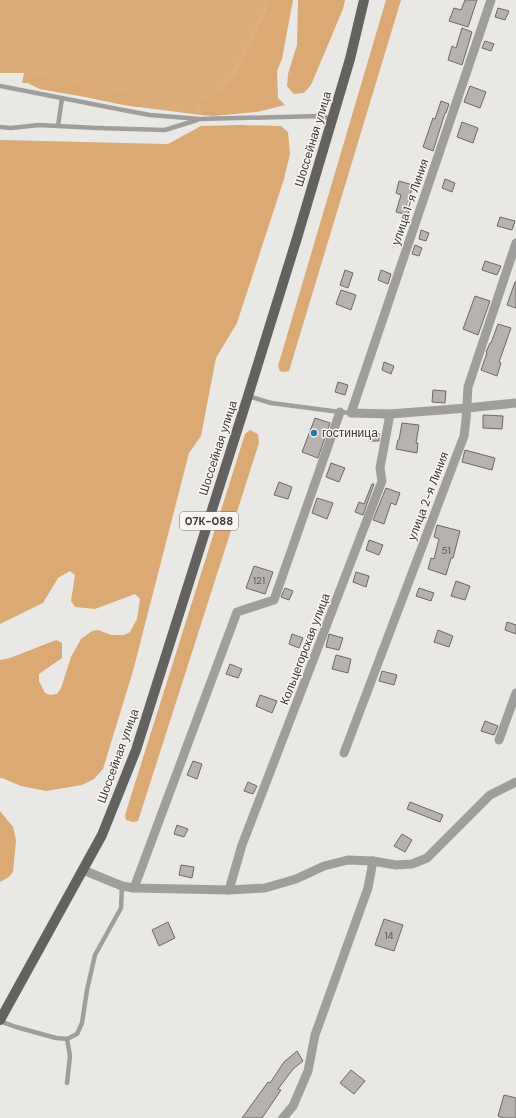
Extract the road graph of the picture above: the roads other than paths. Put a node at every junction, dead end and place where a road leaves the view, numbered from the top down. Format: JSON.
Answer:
{"nodes":[{"id":1,"x":364,"y":0,"type":"edge"},
{"id":2,"x":491,"y":0,"type":"edge"},
{"id":3,"x":0,"y":86,"type":"edge"},
{"id":4,"x":62,"y":98,"type":"junction"},
{"id":5,"x":200,"y":119,"type":"junction"},
{"id":6,"x":332,"y":119,"type":"junction"},
{"id":7,"x":58,"y":126,"type":"junction"},
{"id":8,"x":0,"y":127,"type":"edge"},
{"id":9,"x":516,"y":243,"type":"edge"},
{"id":10,"x":248,"y":396,"type":"junction"},
{"id":11,"x":516,"y":403,"type":"edge"},
{"id":12,"x":467,"y":408,"type":"junction"},
{"id":13,"x":340,"y":412,"type":"junction"},
{"id":14,"x":351,"y":413,"type":"junction"},
{"id":15,"x":390,"y":414,"type":"junction"},
{"id":16,"x":516,"y":693,"type":"edge"},
{"id":17,"x":499,"y":740,"type":"dead end"},
{"id":18,"x":344,"y":753,"type":"dead end"},
{"id":19,"x":516,"y":782,"type":"edge"},
{"id":20,"x":374,"y":861,"type":"junction"},
{"id":21,"x":83,"y":870,"type":"junction"},
{"id":22,"x":122,"y":886,"type":"junction"},
{"id":23,"x":134,"y":888,"type":"junction"},
{"id":24,"x":229,"y":890,"type":"junction"},
{"id":25,"x":0,"y":1020,"type":"edge"},
{"id":26,"x":67,"y":1039,"type":"junction"},
{"id":27,"x":67,"y":1083,"type":"dead end"},
{"id":28,"x":284,"y":1118,"type":"edge"}],
"edges":[{"from":1,"to":6,"type":"main road","name":"Шоссейная улица","number":"07К-088"},
{"from":2,"to":14,"type":"street","name":"улица 1-я Линия"},
{"from":3,"to":4,"type":"lane"},
{"from":4,"to":5,"type":"lane"},
{"from":4,"to":7,"type":"lane"},
{"from":5,"to":6,"type":"lane"},
{"from":5,"to":7,"type":"lane"},
{"from":6,"to":10,"type":"main road","name":"Шоссейная улица","number":"07К-088"},
{"from":7,"to":8,"type":"lane"},
{"from":9,"to":12,"type":"street","name":"улица 2-я Линия"},
{"from":10,"to":13,"type":"lane"},
{"from":10,"to":21,"type":"main road","name":"Шоссейная улица","number":"07К-088"},
{"from":11,"to":12,"type":"street"},
{"from":12,"to":15,"type":"street"},
{"from":12,"to":18,"type":"street","name":"улица 2-я Линия"},
{"from":13,"to":14,"type":"lane"},
{"from":13,"to":23,"type":"street"},
{"from":14,"to":15,"type":"street"},
{"from":15,"to":24,"type":"street","name":"Кольцегорская улица"},
{"from":16,"to":17,"type":"street"},
{"from":19,"to":20,"type":"street"},
{"from":20,"to":24,"type":"street"},
{"from":20,"to":28,"type":"street"},
{"from":21,"to":22,"type":"street"},
{"from":21,"to":25,"type":"main road","name":"Шоссейная улица","number":"07К-088"},
{"from":22,"to":23,"type":"street"},
{"from":22,"to":26,"type":"lane"},
{"from":23,"to":24,"type":"street"},
{"from":25,"to":26,"type":"lane"},
{"from":26,"to":27,"type":"lane"}]}
